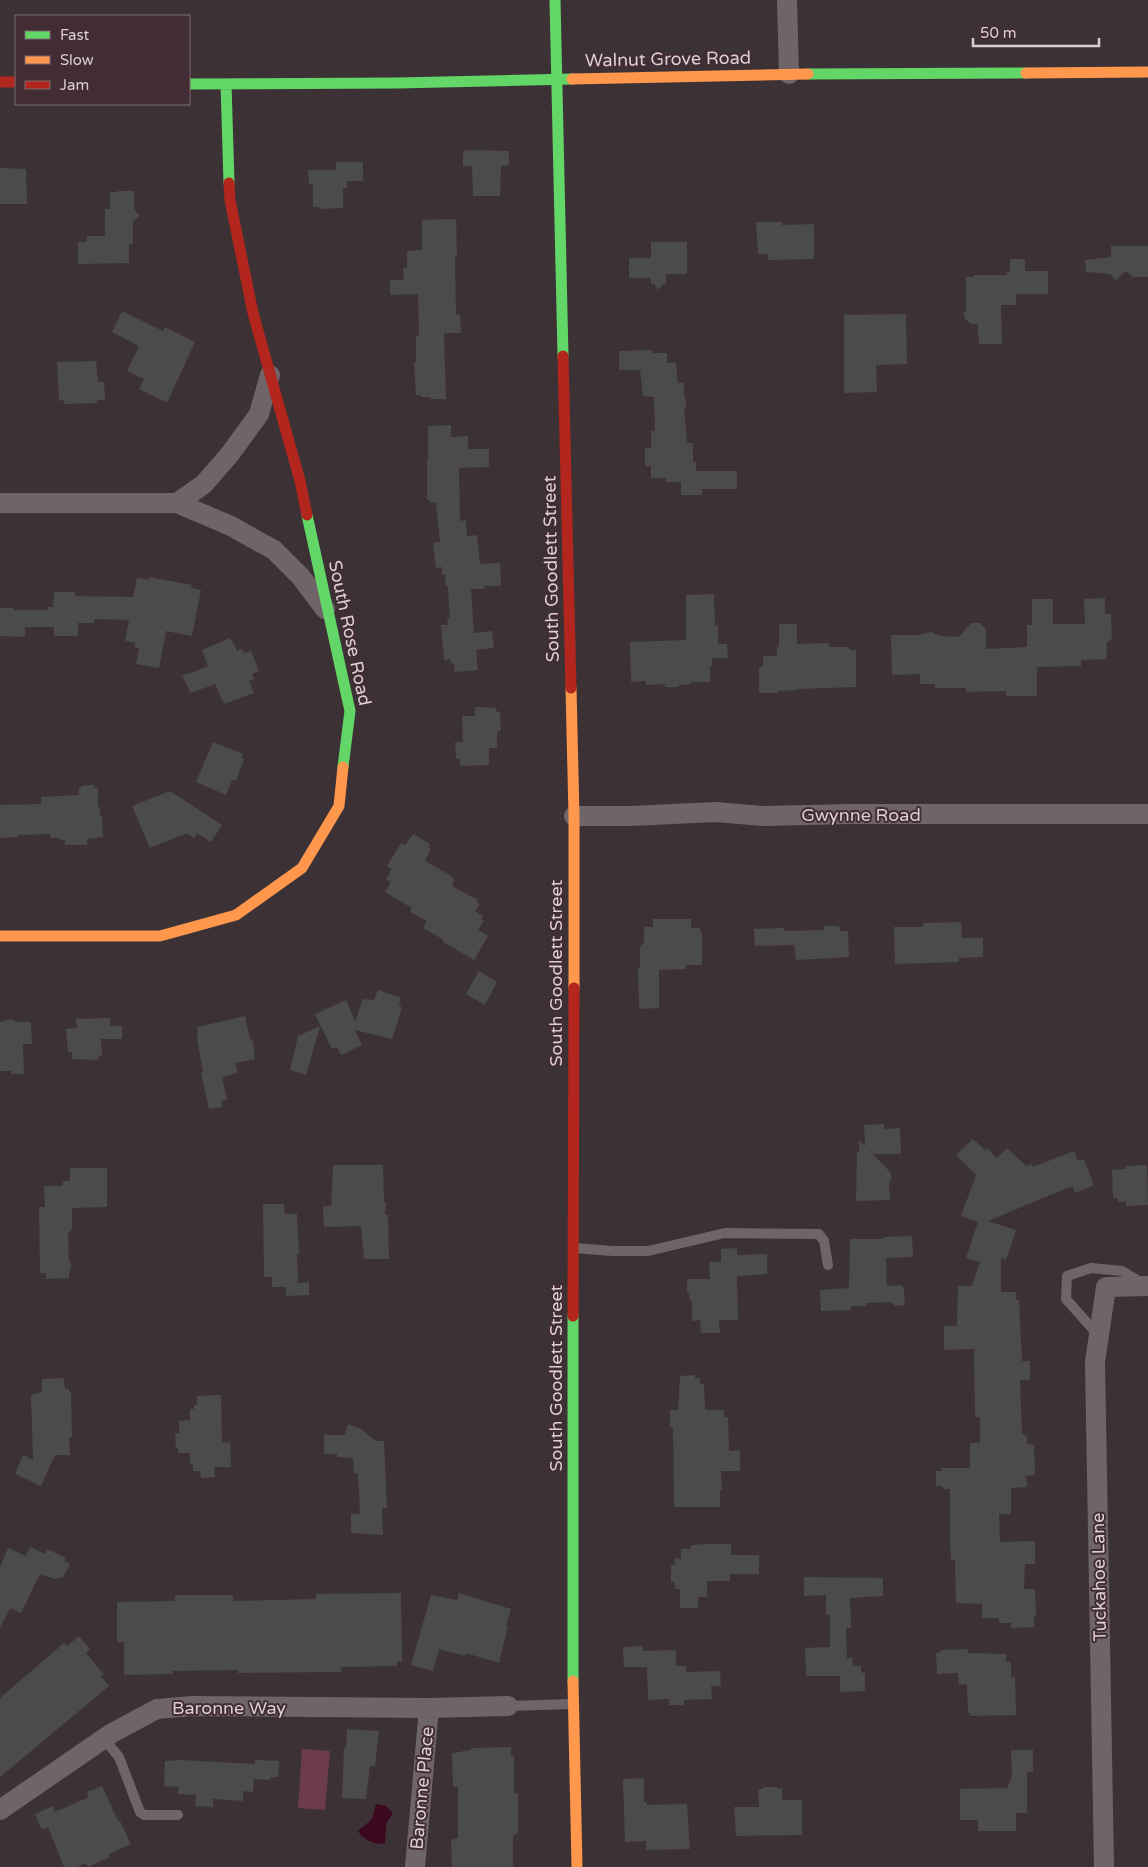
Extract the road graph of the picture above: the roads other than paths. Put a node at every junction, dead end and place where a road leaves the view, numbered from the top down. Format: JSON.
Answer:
{"nodes":[{"id":1,"x":556,"y":0,"type":"edge"},
{"id":2,"x":787,"y":0,"type":"edge"},
{"id":3,"x":1148,"y":72,"type":"edge"},
{"id":4,"x":788,"y":74,"type":"junction"},
{"id":5,"x":558,"y":80,"type":"junction"},
{"id":6,"x":0,"y":82,"type":"edge"},
{"id":7,"x":15,"y":82,"type":"edge"},
{"id":8,"x":190,"y":84,"type":"edge"},
{"id":9,"x":226,"y":84,"type":"junction"},
{"id":10,"x":270,"y":375,"type":"junction"},
{"id":11,"x":177,"y":503,"type":"junction"},
{"id":12,"x":0,"y":504,"type":"edge"},
{"id":13,"x":331,"y":618,"type":"junction"},
{"id":14,"x":1148,"y":814,"type":"edge"},
{"id":15,"x":574,"y":816,"type":"junction"},
{"id":16,"x":0,"y":936,"type":"edge"},
{"id":17,"x":573,"y":1247,"type":"junction"},
{"id":18,"x":828,"y":1266,"type":"dead end"},
{"id":19,"x":1148,"y":1286,"type":"edge"},
{"id":20,"x":1099,"y":1335,"type":"junction"},
{"id":21,"x":573,"y":1704,"type":"junction"},
{"id":22,"x":508,"y":1706,"type":"joint"},
{"id":23,"x":429,"y":1708,"type":"junction"},
{"id":24,"x":104,"y":1739,"type":"junction"},
{"id":25,"x":0,"y":1810,"type":"edge"},
{"id":26,"x":178,"y":1815,"type":"dead end"},
{"id":27,"x":415,"y":1867,"type":"edge"},
{"id":28,"x":576,"y":1867,"type":"edge"},
{"id":29,"x":1104,"y":1867,"type":"edge"}],
"edges":[{"from":1,"to":5,"type":"main road","name":"South Goodlett Street"},
{"from":2,"to":4,"type":"street"},
{"from":3,"to":4,"type":"main road","name":"Walnut Grove Road"},
{"from":4,"to":5,"type":"main road","name":"Walnut Grove Road"},
{"from":5,"to":9,"type":"main road","name":"Walnut Grove Road"},
{"from":5,"to":15,"type":"main road","name":"South Goodlett Street"},
{"from":6,"to":7,"type":"main road"},
{"from":8,"to":9,"type":"main road","name":"Walnut Grove Road"},
{"from":9,"to":10,"type":"main road","name":"South Rose Road"},
{"from":10,"to":11,"type":"street"},
{"from":10,"to":13,"type":"main road","name":"South Rose Road"},
{"from":11,"to":12,"type":"street"},
{"from":11,"to":13,"type":"street"},
{"from":13,"to":16,"type":"main road","name":"South Rose Road"},
{"from":14,"to":15,"type":"street","name":"Gwynne Road"},
{"from":15,"to":17,"type":"main road","name":"South Goodlett Street"},
{"from":17,"to":18,"type":"lane"},
{"from":17,"to":21,"type":"main road","name":"South Goodlett Street"},
{"from":19,"to":20,"type":"street","name":"Tuckahoe Lane"},
{"from":19,"to":20,"type":"lane"},
{"from":20,"to":29,"type":"street","name":"Tuckahoe Lane"},
{"from":21,"to":22,"type":"lane"},
{"from":21,"to":28,"type":"main road","name":"South Goodlett Street"},
{"from":22,"to":23,"type":"street","name":"Baronne Way"},
{"from":23,"to":24,"type":"street","name":"Baronne Way"},
{"from":23,"to":27,"type":"street","name":"Baronne Place"},
{"from":24,"to":25,"type":"street","name":"Baronne Way"},
{"from":24,"to":26,"type":"lane"}]}
